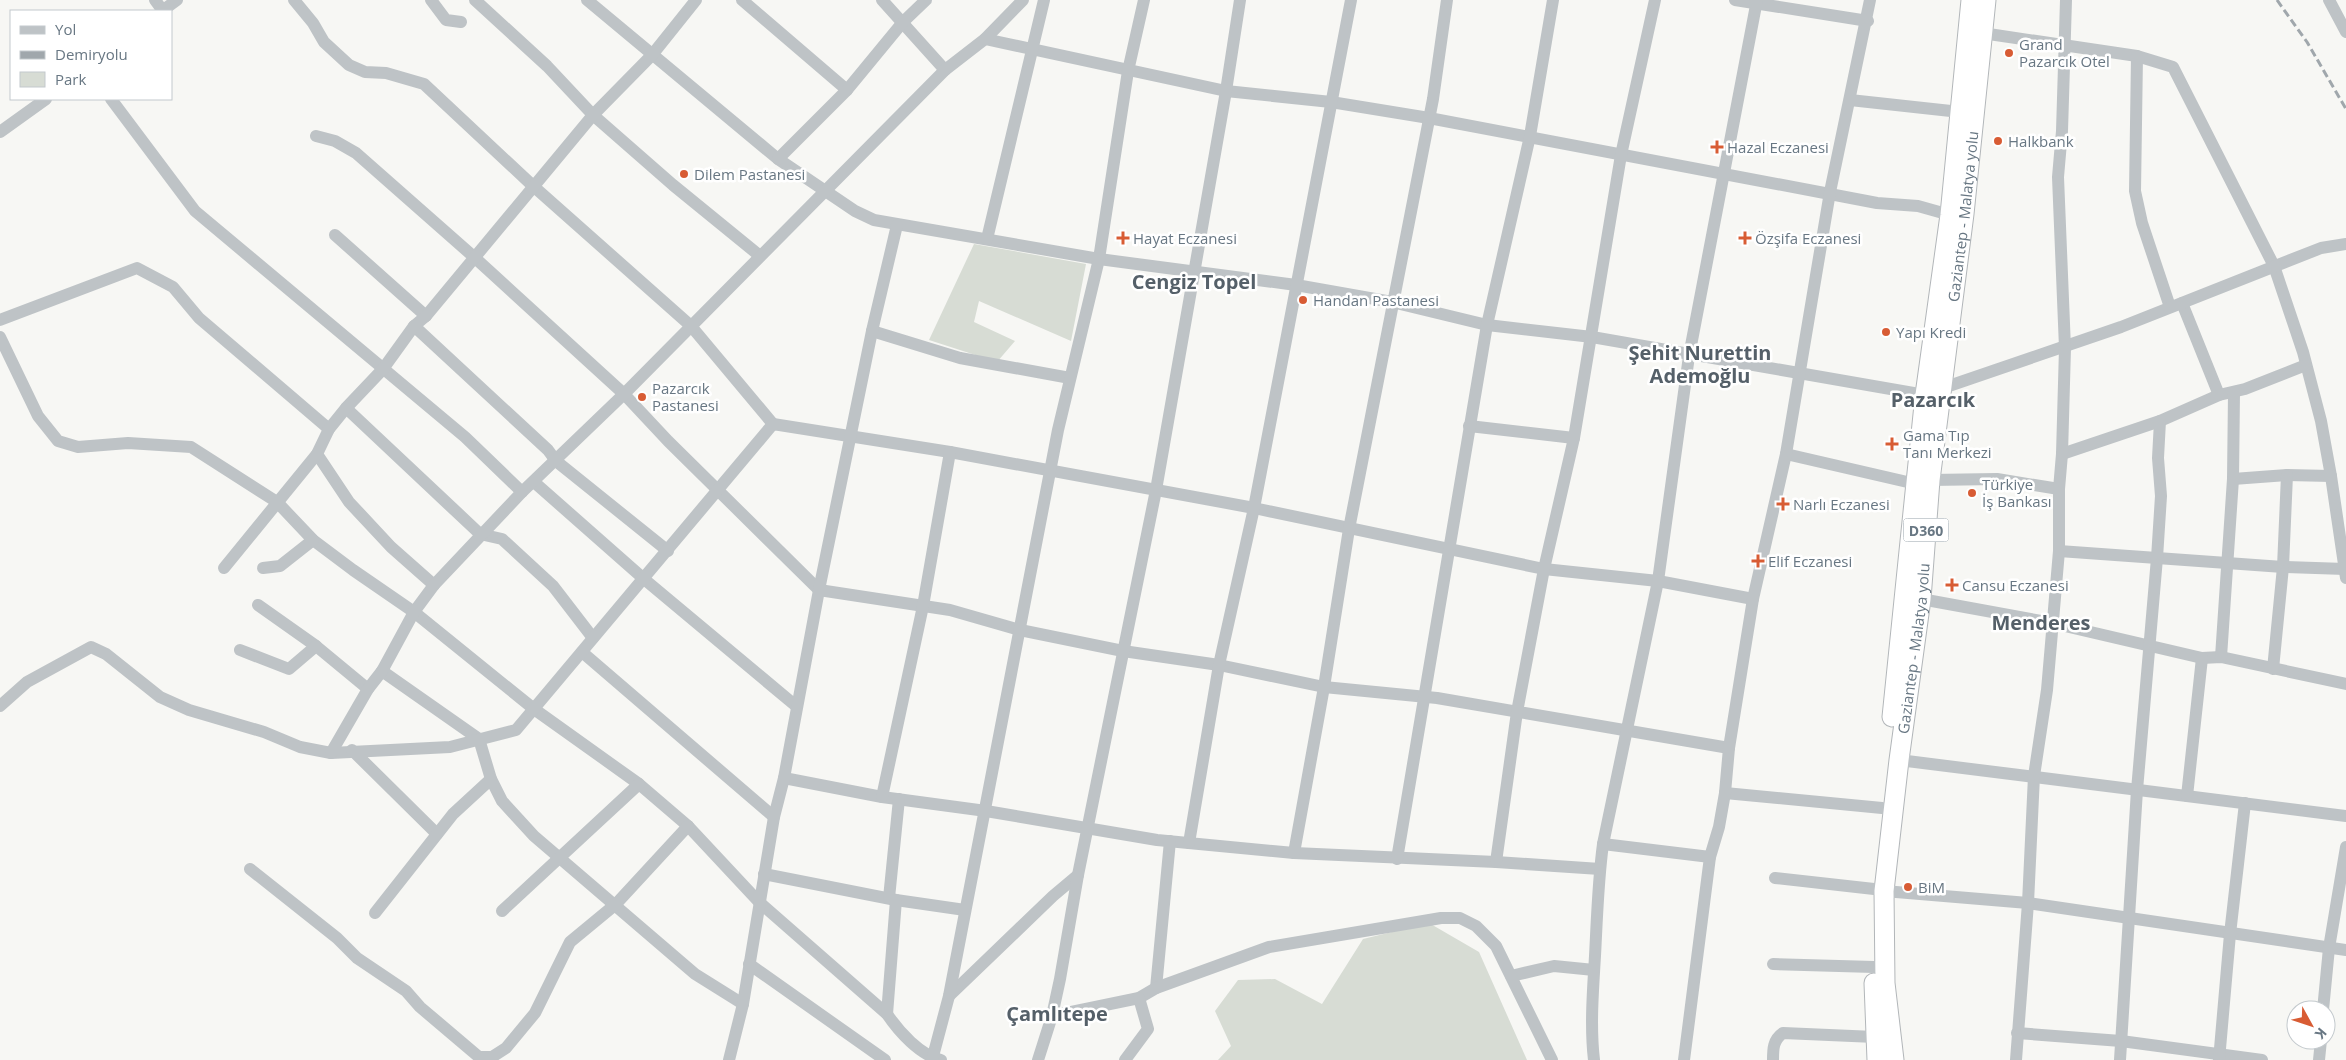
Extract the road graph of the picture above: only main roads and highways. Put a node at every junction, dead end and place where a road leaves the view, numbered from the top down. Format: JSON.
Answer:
{"nodes":[{"id":1,"x":1972,"y":0,"type":"edge"},
{"id":2,"x":1986,"y":0,"type":"edge"},
{"id":3,"x":1923,"y":482,"type":"junction"},
{"id":4,"x":1879,"y":890,"type":"junction"},
{"id":5,"x":1877,"y":1060,"type":"edge"},
{"id":6,"x":1894,"y":1060,"type":"edge"}],
"edges":[{"from":1,"to":3,"type":"highway","name":"Gaziantep - Malatya yolu","number":"D360"},
{"from":2,"to":3,"type":"highway","name":"Gaziantep - Malatya yolu","number":"D360"},
{"from":3,"to":4,"type":"highway","name":"Gaziantep - Malatya yolu","number":"D360"},
{"from":3,"to":4,"type":"highway","name":"Gaziantep - Malatya yolu","number":"D360"},
{"from":4,"to":5,"type":"highway","name":"Gaziantep - Malatya yolu","number":"D360"},
{"from":4,"to":6,"type":"highway","name":"Gaziantep - Malatya yolu","number":"D360"}]}
